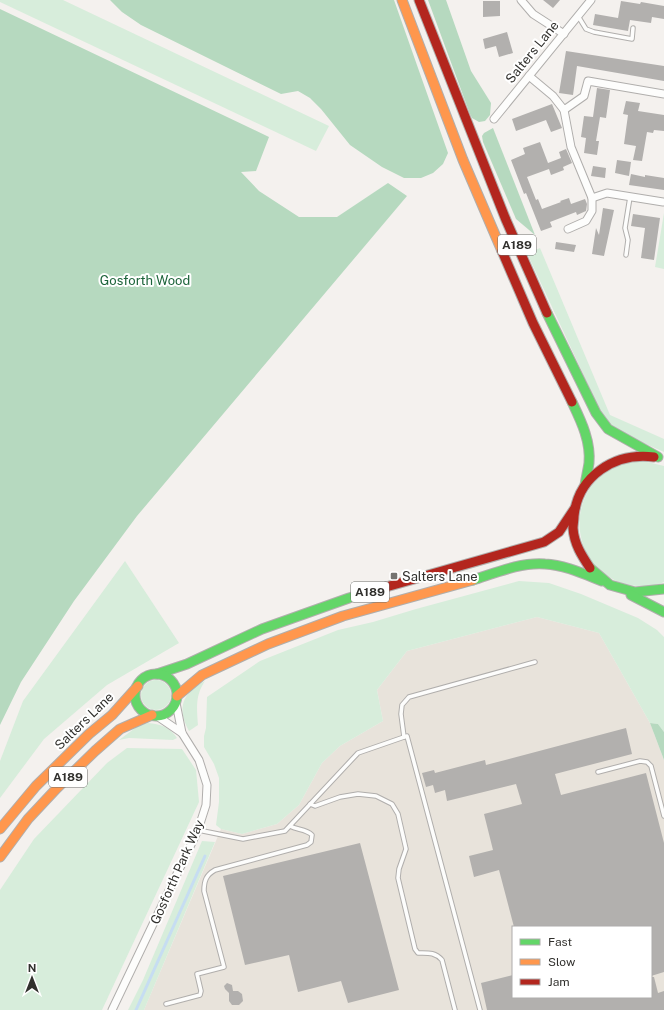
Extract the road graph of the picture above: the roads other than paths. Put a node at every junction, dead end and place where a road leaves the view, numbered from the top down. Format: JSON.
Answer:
{"nodes":[{"id":1,"x":402,"y":0,"type":"edge"},
{"id":2,"x":419,"y":0,"type":"edge"},
{"id":3,"x":521,"y":0,"type":"edge"},
{"id":4,"x":591,"y":0,"type":"edge"},
{"id":5,"x":578,"y":16,"type":"junction"},
{"id":6,"x":633,"y":28,"type":"dead end"},
{"id":7,"x":564,"y":34,"type":"junction"},
{"id":8,"x":529,"y":76,"type":"junction"},
{"id":9,"x":664,"y":94,"type":"edge"},
{"id":10,"x":564,"y":110,"type":"junction"},
{"id":11,"x":494,"y":119,"type":"dead end"},
{"id":12,"x":630,"y":197,"type":"junction"},
{"id":13,"x":592,"y":198,"type":"junction"},
{"id":14,"x":663,"y":202,"type":"dead end"},
{"id":15,"x":568,"y":228,"type":"dead end"},
{"id":16,"x":626,"y":255,"type":"dead end"},
{"id":17,"x":661,"y":458,"type":"edge"},
{"id":18,"x":585,"y":485,"type":"junction"},
{"id":19,"x":575,"y":508,"type":"junction"},
{"id":20,"x":602,"y":581,"type":"junction"},
{"id":21,"x":664,"y":589,"type":"edge"},
{"id":22,"x":624,"y":591,"type":"junction"},
{"id":23,"x":664,"y":612,"type":"edge"},
{"id":24,"x":535,"y":662,"type":"dead end"},
{"id":25,"x":157,"y":674,"type":"junction"},
{"id":26,"x":138,"y":686,"type":"junction"},
{"id":27,"x":176,"y":699,"type":"junction"},
{"id":28,"x":154,"y":715,"type":"junction"},
{"id":29,"x":182,"y":732,"type":"junction"},
{"id":30,"x":404,"y":737,"type":"junction"},
{"id":31,"x":598,"y":772,"type":"dead end"},
{"id":32,"x":310,"y":804,"type":"junction"},
{"id":33,"x":664,"y":816,"type":"edge"},
{"id":34,"x":290,"y":826,"type":"junction"},
{"id":35,"x":0,"y":829,"type":"edge"},
{"id":36,"x":198,"y":830,"type":"junction"},
{"id":37,"x":0,"y":857,"type":"edge"},
{"id":38,"x":166,"y":1004,"type":"dead end"},
{"id":39,"x":112,"y":1010,"type":"edge"},
{"id":40,"x":455,"y":1010,"type":"edge"},
{"id":41,"x":480,"y":1010,"type":"edge"}],
"edges":[{"from":1,"to":18,"type":"main road","number":"A189"},
{"from":2,"to":17,"type":"main road","number":"A189"},
{"from":3,"to":7,"type":"street"},
{"from":4,"to":5,"type":"street","name":"Salters Lane"},
{"from":5,"to":6,"type":"lane"},
{"from":5,"to":7,"type":"street","name":"Salters Lane"},
{"from":7,"to":8,"type":"street","name":"Salters Lane"},
{"from":8,"to":10,"type":"street"},
{"from":8,"to":11,"type":"street","name":"Salters Lane"},
{"from":9,"to":10,"type":"street"},
{"from":10,"to":13,"type":"street"},
{"from":12,"to":13,"type":"street"},
{"from":12,"to":14,"type":"street"},
{"from":12,"to":16,"type":"lane"},
{"from":13,"to":15,"type":"street"},
{"from":17,"to":18,"type":"main road","number":"A189"},
{"from":18,"to":19,"type":"main road","number":"A189"},
{"from":19,"to":20,"type":"main road","number":"A189"},
{"from":19,"to":25,"type":"main road","number":"A189"},
{"from":20,"to":22,"type":"main road","number":"A189"},
{"from":20,"to":27,"type":"main road","number":"A189"},
{"from":21,"to":22,"type":"main road","number":"A189"},
{"from":22,"to":23,"type":"main road"},
{"from":24,"to":30,"type":"lane"},
{"from":25,"to":26,"type":"main road","number":"A189"},
{"from":25,"to":27,"type":"main road"},
{"from":26,"to":28,"type":"main road"},
{"from":26,"to":35,"type":"main road","name":"Salters Lane","number":"A189"},
{"from":27,"to":28,"type":"main road","number":"A189"},
{"from":27,"to":29,"type":"street","name":"Gosforth Park Way"},
{"from":28,"to":29,"type":"street","name":"Gosforth Park Way"},
{"from":28,"to":37,"type":"main road","number":"A189"},
{"from":29,"to":36,"type":"street","name":"Gosforth Park Way"},
{"from":30,"to":32,"type":"lane"},
{"from":30,"to":41,"type":"lane"},
{"from":31,"to":33,"type":"lane"},
{"from":32,"to":34,"type":"lane"},
{"from":32,"to":40,"type":"lane"},
{"from":34,"to":36,"type":"lane"},
{"from":34,"to":38,"type":"lane"},
{"from":36,"to":39,"type":"street","name":"Gosforth Park Way"}]}
